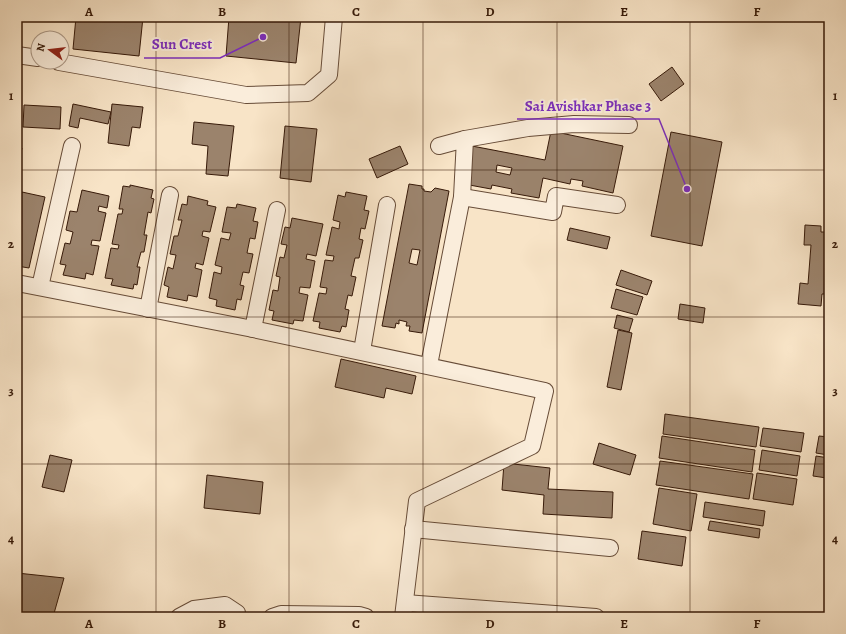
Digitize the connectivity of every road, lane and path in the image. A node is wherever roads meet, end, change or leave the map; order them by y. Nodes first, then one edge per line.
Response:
1 (334, 17) edge
2 (17, 55) edge
3 (30, 57) edge
4 (70, 64) edge
5 (629, 125) dead end
6 (465, 139) junction
7 (72, 146) dead end
8 (439, 146) dead end
9 (170, 195) dead end
10 (462, 197) junction
11 (387, 205) dead end
12 (617, 205) dead end
13 (277, 210) dead end
14 (17, 282) edge
15 (40, 287) junction
16 (148, 309) junction
17 (253, 329) junction
18 (362, 351) junction
19 (430, 365) junction
20 (413, 529) junction
21 (610, 548) dead end
22 (404, 610) edge
23 (179, 617) edge
24 (237, 617) edge
25 (272, 617) edge
26 (366, 617) edge
27 (596, 617) edge

1 - 4 street
2 - 3 street
5 - 6 street
6 - 8 street
6 - 10 street
7 - 15 street
9 - 16 street
10 - 12 street
10 - 19 street
11 - 18 street
13 - 17 street
14 - 15 street
15 - 16 street
16 - 17 street
17 - 18 street
18 - 19 street
19 - 20 street
20 - 21 street
20 - 22 street
22 - 27 street
23 - 24 street
25 - 26 street

